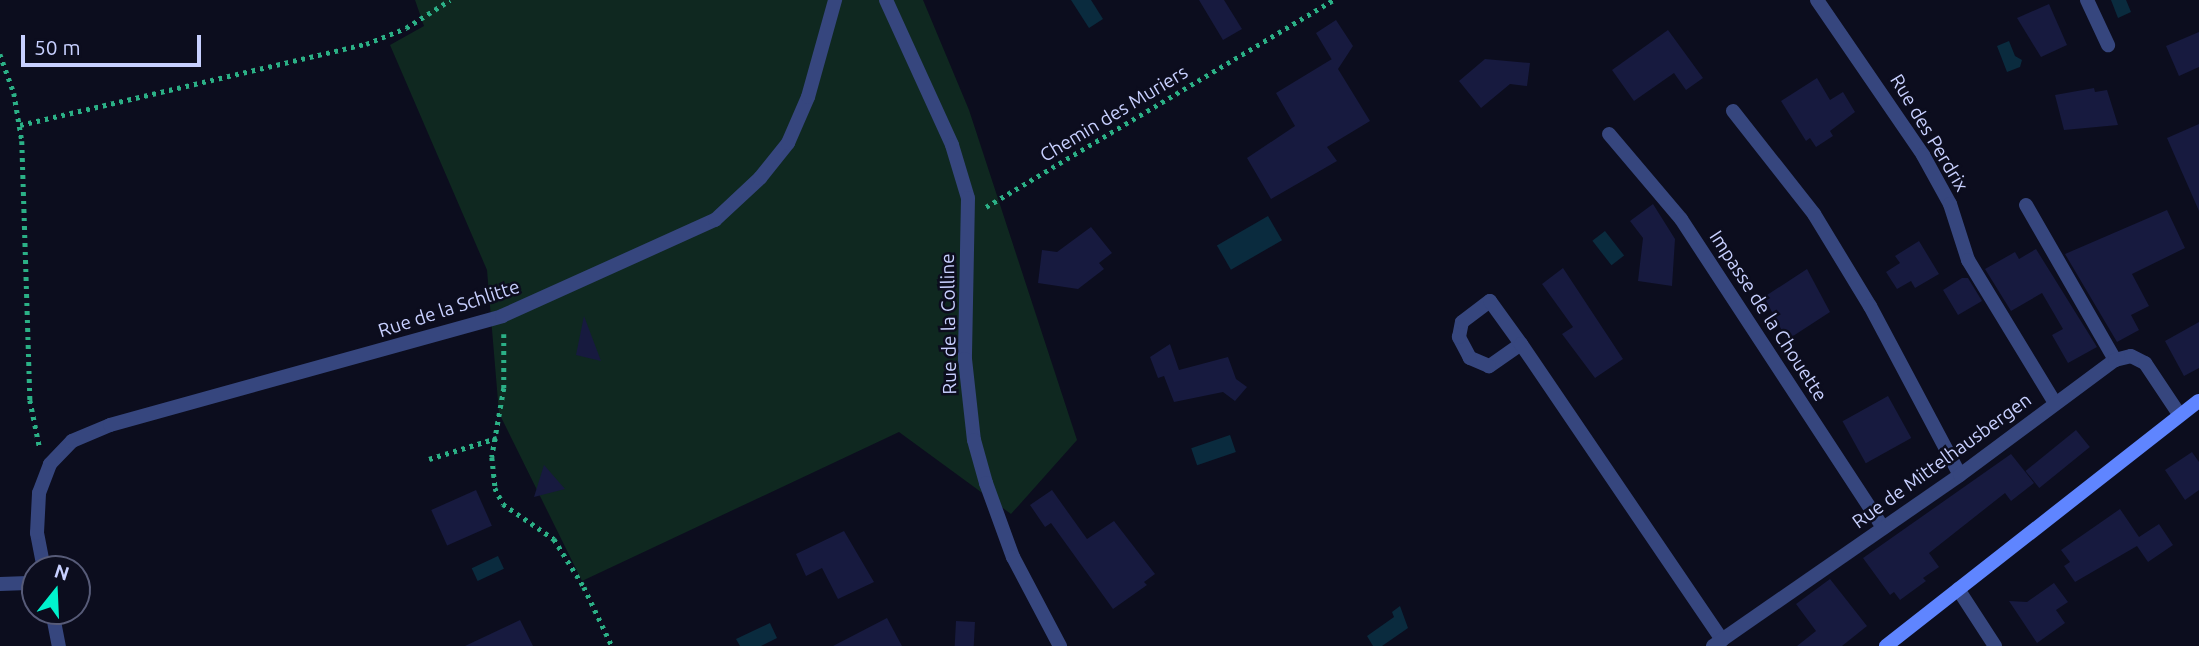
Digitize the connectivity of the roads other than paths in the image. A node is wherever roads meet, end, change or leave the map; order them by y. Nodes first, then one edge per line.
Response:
1 (835, 0) edge
2 (886, 0) edge
3 (1817, 0) edge
4 (2087, 0) edge
5 (2108, 45) dead end
6 (1733, 111) dead end
7 (1609, 134) dead end
8 (2026, 205) dead end
9 (1521, 344) junction
10 (2115, 360) junction
11 (2055, 403) junction
12 (2189, 407) edge
13 (1960, 475) junction
14 (1883, 528) junction
15 (42, 555) edge
16 (21, 583) edge
17 (0, 584) edge
18 (1958, 589) junction
19 (55, 625) edge
20 (1717, 643) edge
21 (59, 646) edge
22 (1060, 646) edge
23 (1886, 646) edge
24 (1995, 646) edge

1 - 15 street, Rue de la Schlitte
2 - 22 street, Rue de la Colline
3 - 11 street, Rue des Perdrix
4 - 5 street
6 - 13 street
7 - 14 street, Impasse de la Chouette
8 - 10 street
9 - 9 street
9 - 20 street
10 - 11 street, Rue de Mittelhausbergen
10 - 12 street
11 - 13 street, Rue de Mittelhausbergen
12 - 18 street
13 - 14 street, Rue de Mittelhausbergen
14 - 20 street, Rue de Mittelhausbergen
16 - 17 street
18 - 23 street
18 - 24 street
19 - 21 street

